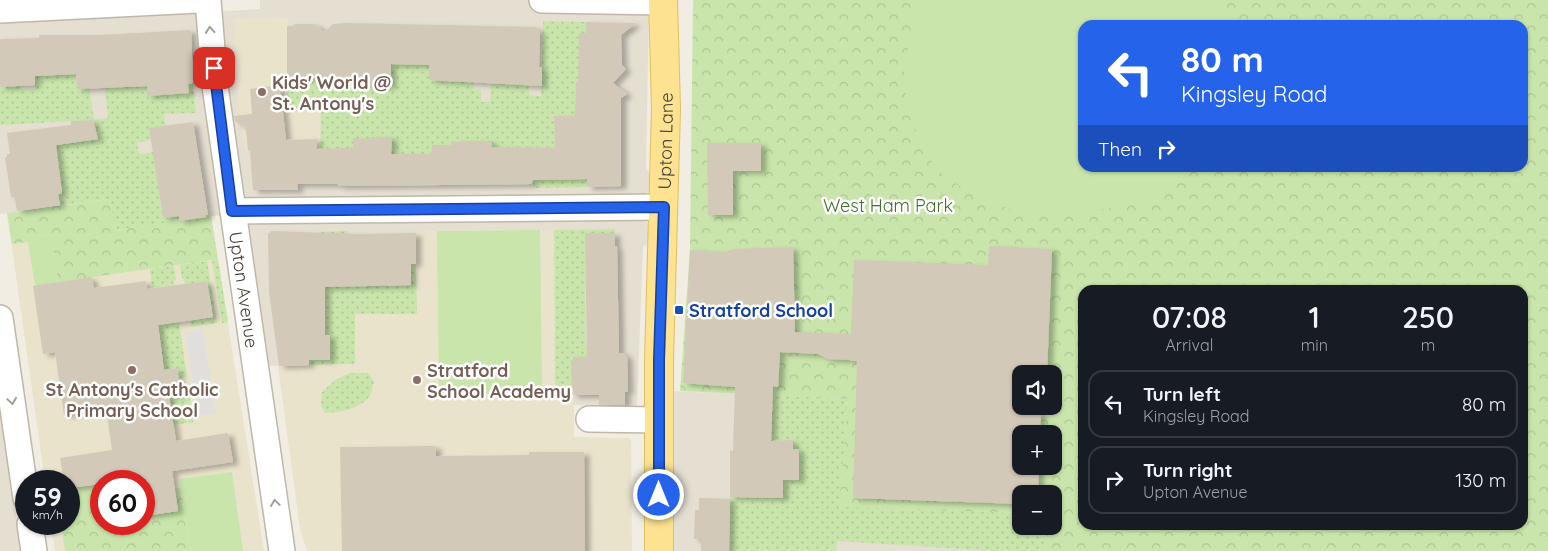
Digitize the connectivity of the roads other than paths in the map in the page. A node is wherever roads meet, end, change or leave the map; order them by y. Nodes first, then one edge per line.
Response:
1 (198, 0) edge
2 (208, 0) edge
3 (542, 0) edge
4 (663, 1) edge
5 (0, 10) edge
6 (664, 207) junction
7 (232, 211) junction
8 (0, 318) edge
9 (590, 419) dead end
10 (659, 420) junction
11 (22, 470) edge
12 (32, 535) edge
13 (34, 551) edge
14 (282, 551) edge
15 (659, 551) edge

1 - 5 street
7 -> 2 street, Upton Avenue
3 - 4 street
4 - 6 main road, Upton Lane
6 - 7 street
6 - 10 main road, Upton Lane
14 -> 7 street, Upton Avenue
8 -> 11 street
9 - 10 street
10 - 15 main road, Upton Lane
12 - 13 street

